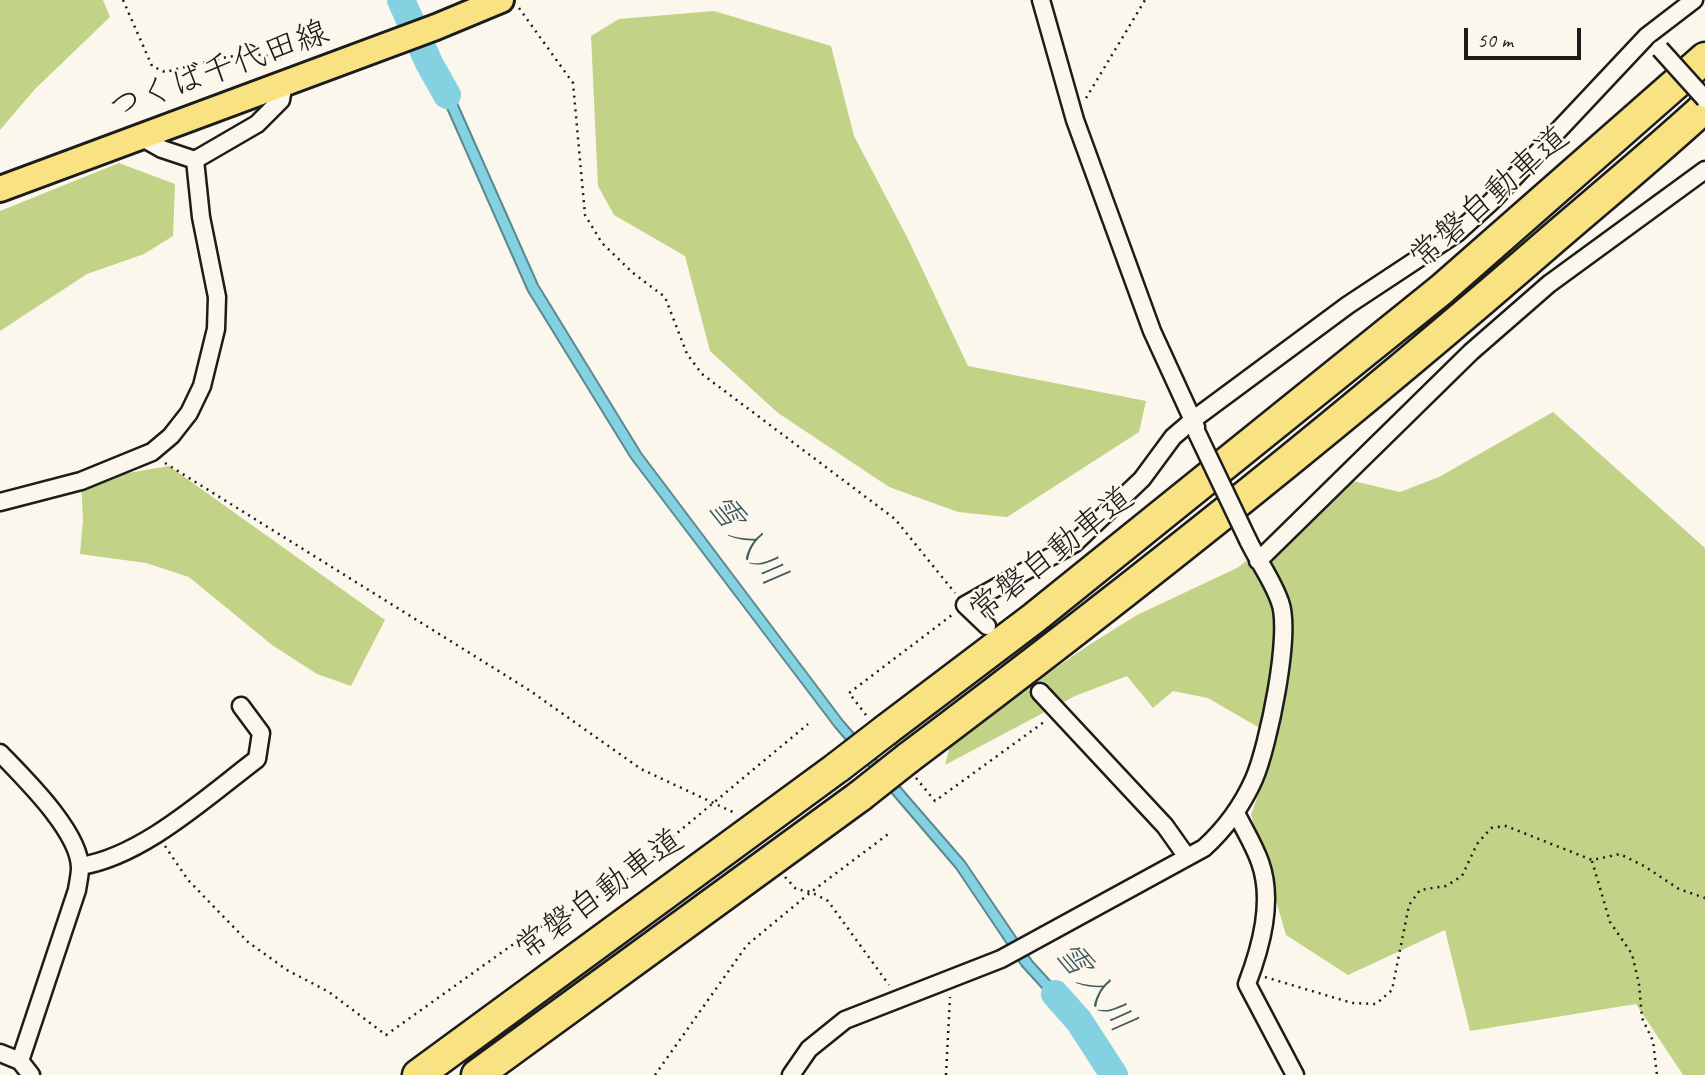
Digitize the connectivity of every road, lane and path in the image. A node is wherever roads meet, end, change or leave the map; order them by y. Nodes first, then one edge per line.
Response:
1 (123, 0) edge
2 (501, 0) edge
3 (513, 0) edge
4 (1041, 0) edge
5 (1145, 0) edge
6 (1694, 0) edge
7 (1647, 36) junction
8 (1705, 58) edge
9 (284, 82) junction
10 (1705, 99) edge
11 (1705, 107) edge
12 (1075, 120) junction
13 (139, 136) junction
14 (195, 160) junction
15 (1705, 170) edge
16 (0, 189) edge
17 (1196, 426) junction
18 (152, 453) junction
19 (0, 502) edge
20 (1258, 561) junction
21 (965, 606) junction
22 (987, 626) tunnel mouth
23 (1040, 692) tunnel mouth
24 (241, 706) dead end
25 (808, 724) dead end
26 (0, 753) edge
27 (714, 802) junction
28 (1236, 813) junction
29 (737, 814) dead end
30 (891, 832) dead end
31 (157, 834) junction
32 (1187, 857) junction
33 (1592, 860) junction
34 (80, 866) junction
35 (785, 877) dead end
36 (811, 892) junction
37 (1705, 898) edge
38 (1252, 972) junction
39 (953, 980) junction
40 (900, 1000) junction
41 (0, 1053) edge
42 (20, 1061) junction
43 (31, 1075) edge
44 (418, 1075) edge
45 (477, 1075) edge
46 (656, 1075) edge
47 (791, 1075) edge
48 (946, 1075) edge
49 (1295, 1075) edge
50 (1657, 1075) edge

1 - 9 path
2 - 9 main road, つくば千代田線
3 - 21 path
4 - 12 street
5 - 12 path
6 - 7 street
7 - 10 street, bridge
7 - 17 street
8 - 44 highway, 常磐自動車道, bridge
9 - 13 main road, つくば千代田線
9 - 14 street
11 - 45 highway, bridge
12 - 17 street
13 - 14 street
13 - 16 main road, つくば千代田線
14 - 18 street
15 - 20 street
17 - 20 street, bridge
17 - 21 street
18 - 19 street
18 - 27 path
20 - 28 street
21 - 22 street
23 - 32 street
24 - 31 street
25 - 27 path
26 - 34 street
27 - 29 path
27 - 31 path
28 - 32 street
28 - 38 street
30 - 36 path
31 - 34 street
32 - 39 street
33 - 37 path
33 - 38 path
33 - 50 path
34 - 42 street
35 - 36 path
36 - 40 path
36 - 46 path
38 - 49 street
39 - 40 street
39 - 48 path
40 - 47 street
41 - 42 street
42 - 43 street

